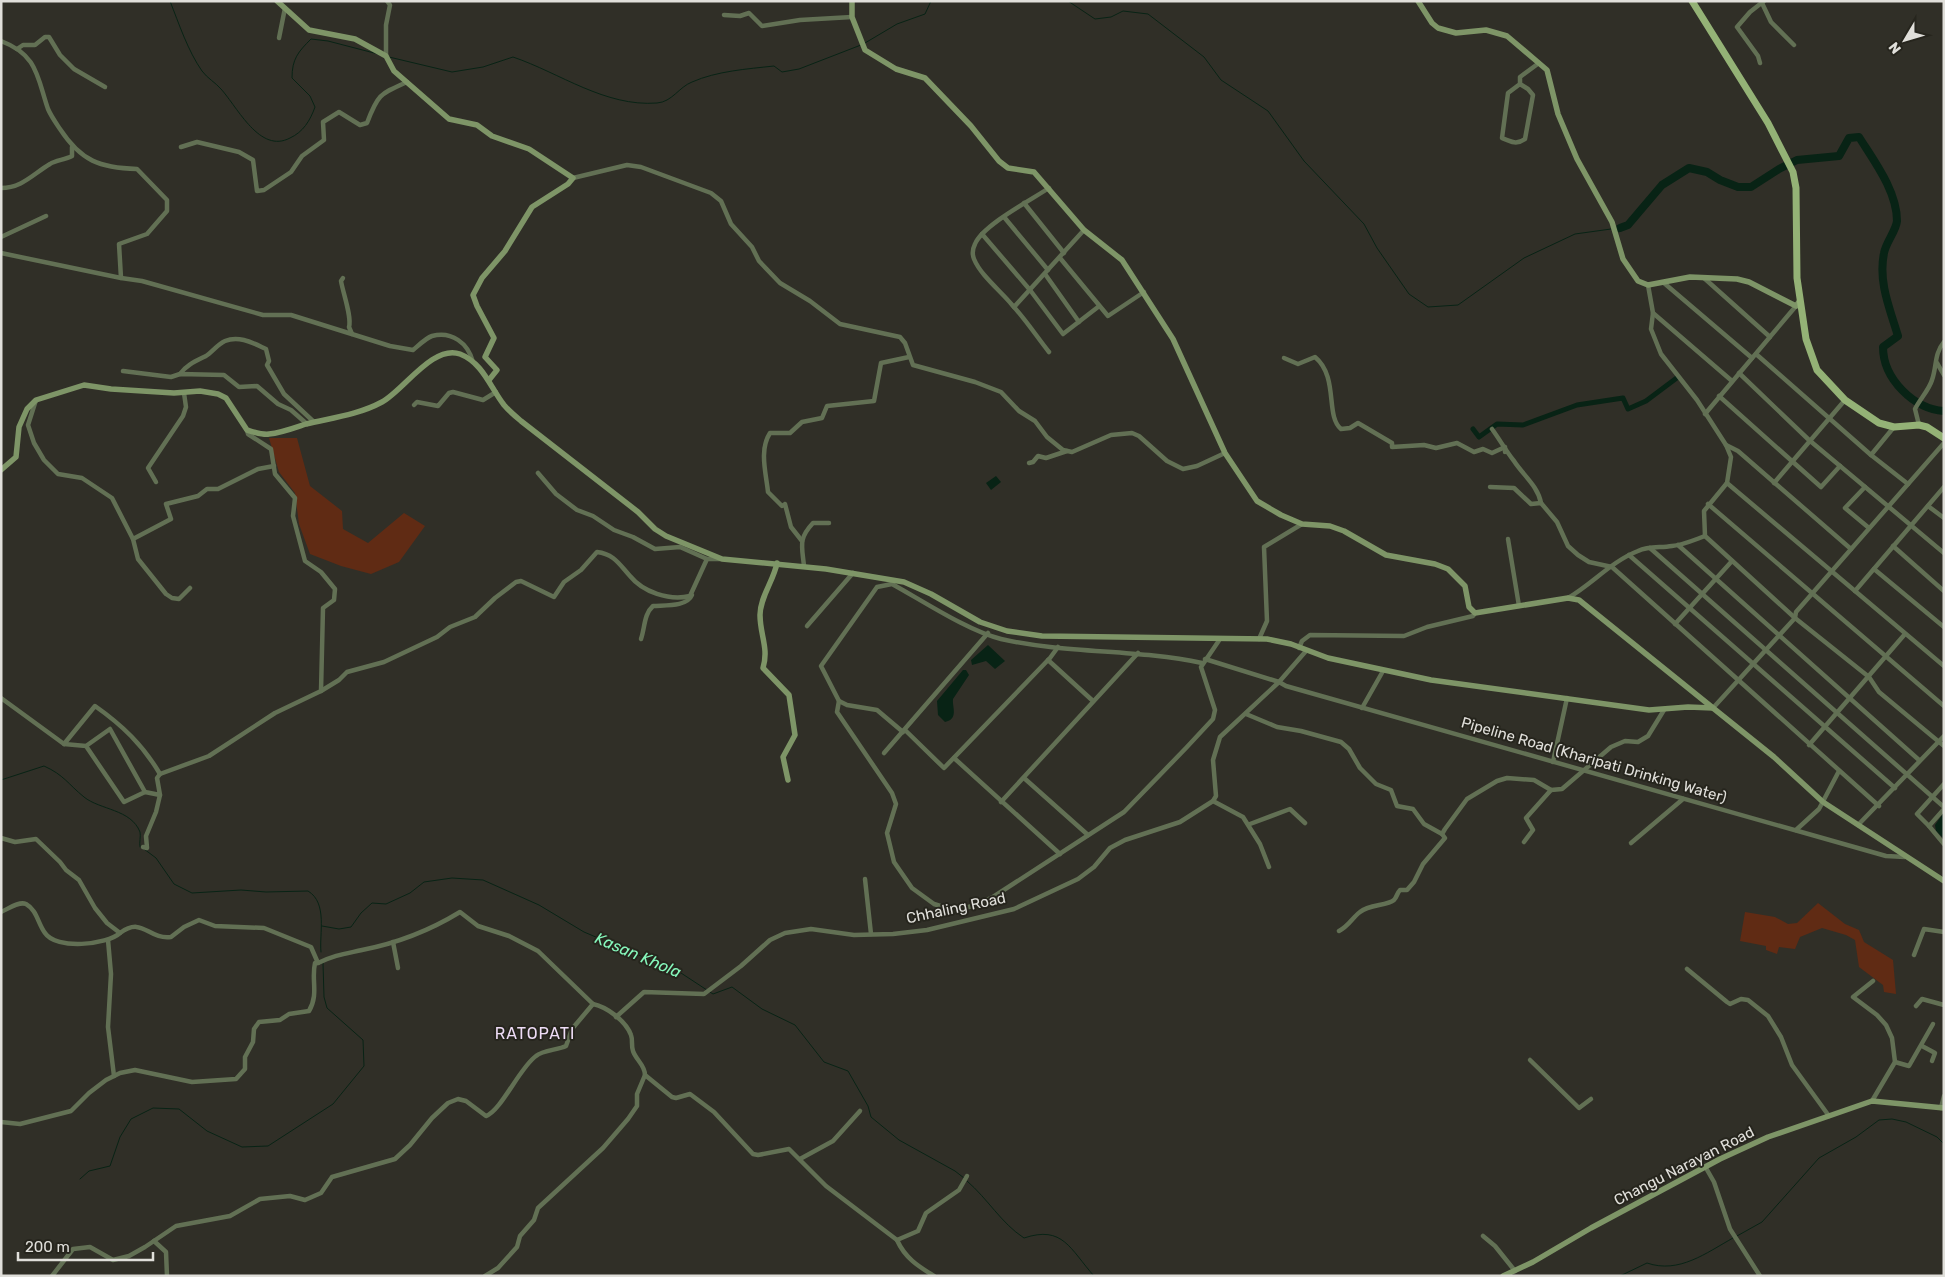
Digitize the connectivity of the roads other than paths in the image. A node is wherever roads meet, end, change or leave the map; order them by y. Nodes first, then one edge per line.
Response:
1 (273, 1) edge
2 (277, 1) edge
3 (388, 1) edge
4 (852, 1) edge
5 (1418, 1) edge
6 (1692, 1) edge
7 (1763, 2) edge
8 (286, 9) junction
9 (724, 15) dead end
10 (852, 17) junction
11 (279, 38) dead end
12 (1, 40) edge
13 (1794, 46) dead end
14 (17, 49) junction
15 (386, 56) junction
16 (1539, 63) junction
17 (1760, 63) dead end
18 (407, 82) junction
19 (1520, 84) junction
20 (105, 87) dead end
21 (71, 145) junction
22 (181, 147) dead end
23 (573, 178) junction
24 (1, 188) edge
25 (1048, 188) junction
26 (1024, 204) junction
27 (46, 216) dead end
28 (1004, 217) junction
29 (1084, 230) junction
30 (982, 234) junction
31 (1, 237) edge
32 (1, 253) edge
33 (1064, 253) junction
34 (1060, 258) junction
35 (1046, 272) junction
36 (1703, 277) junction
37 (121, 278) junction
38 (343, 278) dead end
39 (1664, 282) junction
40 (1648, 285) junction
41 (1030, 290) junction
42 (1144, 292) junction
43 (1798, 304) junction
44 (1014, 307) junction
45 (1098, 307) junction
46 (1653, 313) junction
47 (1079, 322) junction
48 (352, 334) junction
49 (1770, 337) junction
50 (1944, 342) edge
51 (1048, 352) dead end
52 (1754, 356) junction
53 (909, 357) junction
54 (1284, 358) dead end
55 (473, 362) junction
56 (1937, 363) junction
57 (123, 371) dead end
58 (180, 374) junction
59 (1739, 374) junction
60 (1944, 375) edge
61 (489, 380) junction
62 (1732, 381) junction
63 (496, 392) junction
64 (184, 393) junction
65 (1719, 396) junction
66 (36, 400) junction
67 (1845, 400) junction
68 (414, 404) dead end
69 (1705, 414) junction
70 (1829, 417) junction
71 (311, 423) junction
72 (1919, 424) junction
73 (1894, 427) junction
74 (1492, 429) dead end
75 (247, 430) junction
76 (1943, 437) edge
77 (1809, 440) junction
78 (1726, 445) junction
79 (1505, 450) junction
80 (1067, 451) junction
81 (1226, 453) junction
82 (1871, 455) junction
83 (1792, 460) junction
84 (1029, 463) dead end
85 (274, 466) junction
86 (1840, 466) junction
87 (1, 470) edge
88 (538, 473) dead end
89 (156, 482) dead end
90 (1727, 483) junction
91 (1774, 483) junction
92 (1908, 484) junction
93 (1490, 487) dead end
94 (1865, 487) junction
95 (1944, 487) edge
96 (1541, 503) junction
97 (1708, 504) junction
98 (1888, 506) junction
99 (1928, 506) junction
100 (1944, 518) edge
101 (829, 523) dead end
102 (1302, 524) junction
103 (1911, 526) junction
104 (1869, 528) junction
105 (1705, 536) junction
106 (133, 539) junction
107 (1508, 539) dead end
108 (802, 541) junction
109 (1678, 545) junction
110 (1893, 546) junction
111 (1650, 548) junction
112 (1850, 549) junction
113 (1944, 553) edge
114 (1629, 555) junction
115 (707, 559) junction
116 (722, 559) junction
117 (1732, 561) junction
118 (777, 563) junction
119 (804, 566) junction
120 (1612, 567) junction
121 (1874, 569) junction
122 (1832, 570) junction
123 (853, 573) junction
124 (1716, 579) junction
125 (190, 588) dead end
126 (1855, 591) junction
127 (1944, 591) edge
128 (1812, 593) junction
129 (692, 594) junction
130 (1702, 594) junction
131 (1568, 598) junction
132 (1520, 606) junction
133 (1689, 608) junction
134 (1476, 612) junction
135 (1795, 618) junction
136 (1676, 624) junction
137 (807, 626) dead end
138 (1944, 627) edge
139 (988, 634) junction
140 (1905, 634) junction
141 (1779, 636) junction
142 (641, 639) dead end
143 (1220, 639) junction
144 (1259, 639) junction
145 (1058, 647) junction
146 (1299, 648) junction
147 (1767, 650) junction
148 (1306, 651) junction
149 (1138, 653) junction
150 (1887, 657) junction
151 (1048, 660) junction
152 (1204, 661) junction
153 (1754, 664) junction
154 (1944, 666) edge
155 (1383, 671) junction
156 (1869, 677) junction
157 (1740, 681) junction
158 (1279, 682) junction
159 (321, 691) junction
160 (1, 698) edge
161 (1567, 698) junction
162 (1850, 698) junction
163 (839, 701) junction
164 (1093, 701) junction
165 (8, 704) junction
166 (1944, 706) edge
167 (1, 708) edge
168 (1362, 708) junction
169 (1713, 708) junction
170 (1664, 710) junction
171 (1246, 714) junction
172 (1836, 714) junction
173 (1825, 727) junction
174 (904, 731) junction
175 (1944, 736) edge
176 (1938, 740) junction
177 (64, 744) junction
178 (1809, 745) junction
179 (86, 746) junction
180 (1944, 746) edge
181 (884, 753) dead end
182 (954, 758) junction
183 (1920, 760) junction
184 (1552, 762) junction
185 (1582, 771) junction
186 (1839, 771) junction
187 (1908, 773) junction
188 (160, 774) junction
189 (1024, 778) junction
190 (788, 780) dead end
191 (1944, 784) edge
192 (1895, 788) junction
193 (1551, 790) junction
194 (145, 792) junction
195 (160, 795) junction
196 (1932, 797) junction
197 (1683, 799) junction
198 (1213, 801) junction
199 (1001, 802) junction
200 (1823, 802) junction
201 (1878, 806) junction
202 (1944, 808) edge
203 (1305, 823) dead end
204 (1250, 824) junction
205 (1858, 825) junction
206 (1929, 826) junction
207 (1796, 830) junction
208 (1442, 834) junction
209 (1088, 835) junction
210 (1, 838) edge
211 (1524, 842) dead end
212 (1631, 842) dead end
213 (1944, 844) edge
214 (143, 847) dead end
215 (1060, 854) junction
216 (1905, 857) junction
217 (1269, 867) dead end
218 (865, 879) dead end
219 (1944, 881) edge
220 (1, 912) edge
221 (1339, 932) dead end
222 (1944, 932) edge
223 (120, 933) junction
224 (871, 934) junction
225 (108, 940) junction
226 (393, 942) junction
227 (1914, 955) dead end
228 (318, 963) junction
229 (398, 968) dead end
230 (1687, 969) dead end
231 (1873, 981) dead end
232 (592, 1004) junction
233 (1944, 1005) edge
234 (1916, 1006) dead end
235 (616, 1017) junction
236 (1933, 1024) dead end
237 (1922, 1046) junction
238 (1530, 1060) dead end
239 (1895, 1062) junction
240 (1932, 1062) dead end
241 (645, 1075) junction
242 (114, 1076) junction
243 (1944, 1096) edge
244 (1591, 1099) dead end
245 (1872, 1100) junction
246 (1942, 1108) edge
247 (860, 1111) dead end
248 (1829, 1116) junction
249 (1, 1122) edge
250 (800, 1159) junction
251 (1706, 1168) junction
252 (967, 1176) dead end
253 (1483, 1236) dead end
254 (897, 1240) junction
255 (154, 1241) junction
256 (1515, 1271) junction
257 (52, 1276) edge
258 (167, 1276) edge
259 (485, 1276) edge
260 (934, 1276) edge
261 (1503, 1276) edge
262 (1760, 1276) edge

1 - 8 street
2 - 8 main road
3 - 15 street
4 - 10 main road
5 - 16 main road
6 - 43 main road
7 - 13 street
7 - 17 street
8 - 11 street
8 - 15 main road
9 - 10 street
10 - 25 main road
12 - 14 street
14 - 20 street
14 - 21 street
15 - 18 main road
16 - 19 street
16 - 40 main road
18 - 22 street
18 - 23 main road
19 - 19 street
21 - 24 street
21 - 37 street
23 - 53 street
23 - 61 main road
25 - 26 street
25 - 29 main road
26 - 28 street
26 - 33 street
27 - 31 street
28 - 30 street
28 - 35 street
29 - 33 street
29 - 42 main road
30 - 41 street
30 - 44 street
32 - 37 street
33 - 34 street
34 - 35 street
34 - 45 street
35 - 41 street
35 - 47 street
36 - 39 main road
36 - 43 main road
36 - 49 street
37 - 48 street
38 - 48 street
39 - 40 main road
39 - 52 street
40 - 46 street
41 - 44 street
41 - 47 street
42 - 45 street
42 - 81 main road
43 - 49 street
43 - 67 main road
44 - 51 street
45 - 47 street
46 - 62 street
46 - 69 street
48 - 55 street
49 - 52 street
50 - 56 street
52 - 59 street
52 - 70 street
53 - 80 street
53 - 108 street
54 - 79 street
55 - 61 main road
55 - 71 main road
56 - 60 street
56 - 72 street
57 - 58 street
58 - 71 street
58 - 71 street
59 - 62 street
59 - 77 street
61 - 63 main road
62 - 65 street
63 - 68 street
63 - 116 main road
64 - 66 main road
64 - 75 main road
64 - 89 street
65 - 69 street
65 - 83 street
66 - 87 main road
66 - 106 street
67 - 70 street
67 - 73 main road
69 - 78 street
70 - 77 street
70 - 82 street
71 - 75 main road
72 - 73 main road
72 - 76 main road
73 - 82 street
74 - 79 street
75 - 85 street
76 - 92 street
77 - 83 street
77 - 86 street
78 - 90 street
78 - 91 street
79 - 96 street
80 - 81 street
80 - 84 street
81 - 102 main road
82 - 92 street
83 - 86 street
83 - 91 street
85 - 106 street
85 - 159 street
86 - 94 street
88 - 115 street
90 - 97 street
90 - 122 street
91 - 112 street
92 - 98 street
93 - 96 street
94 - 98 street
94 - 104 street
95 - 99 street
96 - 120 street
97 - 105 street
97 - 128 street
98 - 103 street
98 - 104 street
99 - 100 street
99 - 103 street
101 - 108 street
102 - 134 main road
102 - 144 street
103 - 110 street
103 - 113 street
104 - 112 street
105 - 109 street
105 - 117 street
106 - 125 street
107 - 132 street
108 - 119 street
109 - 111 street
109 - 124 street
110 - 121 street
110 - 127 street
111 - 114 street
111 - 130 street
112 - 122 street
114 - 120 street
114 - 133 street
115 - 116 street
115 - 129 street
116 - 118 main road
117 - 124 street
117 - 135 street
118 - 119 main road
118 - 190 main road
119 - 123 main road
120 - 131 street
120 - 136 street
121 - 126 street
121 - 138 street
122 - 126 street
122 - 128 street
123 - 137 street
123 - 143 main road
124 - 130 street
124 - 141 street
126 - 140 street
128 - 135 street
128 - 150 street
129 - 142 street
129 - 159 street
130 - 133 street
130 - 147 street
131 - 132 main road
131 - 169 main road
132 - 134 main road
133 - 136 street
133 - 153 street
134 - 146 street
135 - 141 street
135 - 156 street
136 - 157 street
139 - 145 street, Pipeline Road (Kharipati Drinking Water)
139 - 163 street, Pipeline Road (Kharipati Drinking Water)
139 - 174 street
140 - 150 street
140 - 154 street
141 - 147 street
141 - 162 street
143 - 144 main road
143 - 152 street
144 - 146 main road
145 - 149 street, Pipeline Road (Kharipati Drinking Water)
145 - 151 street
146 - 148 main road
147 - 153 street
147 - 172 street
148 - 155 main road
148 - 158 street
149 - 152 street, Pipeline Road (Kharipati Drinking Water)
149 - 164 street
150 - 156 street
150 - 166 street
151 - 164 street
151 - 182 street
152 - 158 street, Pipeline Road (Kharipati Drinking Water)
152 - 209 street
153 - 157 street
153 - 173 street
155 - 161 main road
155 - 168 street
156 - 162 street
156 - 176 street
157 - 169 street
157 - 178 street
158 - 168 street, Pipeline Road (Kharipati Drinking Water)
158 - 171 street
159 - 188 street
160 - 165 street
161 - 170 main road
161 - 184 street
162 - 172 street
162 - 183 street
163 - 174 street
163 - 215 street
164 - 189 street
165 - 167 street
165 - 177 street
168 - 184 street, Pipeline Road (Kharipati Drinking Water)
169 - 170 main road
169 - 200 main road
170 - 185 street
171 - 198 street
171 - 208 street
172 - 173 street
172 - 187 street
173 - 178 street
173 - 192 street
174 - 181 street
174 - 182 street
175 - 176 street
176 - 180 street
176 - 183 street
177 - 179 street
177 - 188 street
178 - 186 street
179 - 194 street
179 - 194 street
182 - 199 street
183 - 187 street
184 - 185 street, Pipeline Road (Kharipati Drinking Water)
185 - 193 street
185 - 197 street, Pipeline Road (Kharipati Drinking Water)
186 - 200 street
186 - 201 street
187 - 192 street
187 - 196 street
188 - 195 street
189 - 199 street
189 - 209 street
191 - 196 street
192 - 201 street
193 - 208 street
193 - 211 street
194 - 195 street
195 - 214 street
196 - 202 street
196 - 206 street
197 - 207 street, Pipeline Road (Kharipati Drinking Water)
197 - 212 street
198 - 204 street
198 - 224 street, Chhaling Road
199 - 215 street
200 - 205 main road
200 - 207 street
201 - 205 street
202 - 206 street
203 - 204 street
204 - 217 street
205 - 216 main road
206 - 213 street
207 - 216 street, Pipeline Road (Kharipati Drinking Water)
208 - 221 street
209 - 215 street
210 - 223 street
216 - 219 main road
218 - 224 street
220 - 225 street
222 - 227 street
223 - 225 street
223 - 228 street
224 - 235 street, Chhaling Road
225 - 242 street
226 - 228 street
226 - 229 street
226 - 232 street
228 - 242 street
230 - 248 street
231 - 239 street
232 - 235 street
232 - 255 street
233 - 234 street
235 - 241 street
236 - 237 street
237 - 239 street
237 - 240 street
238 - 244 street
239 - 245 street
241 - 250 street
241 - 259 street
242 - 249 street
243 - 246 street
245 - 246 main road, Changu Narayan Road
245 - 248 main road, Changu Narayan Road
247 - 250 street
248 - 251 main road, Changu Narayan Road
250 - 254 street
251 - 256 main road, Changu Narayan Road
251 - 262 street
252 - 254 street
253 - 256 street
254 - 260 street
255 - 257 street
255 - 258 street
256 - 261 main road, Changu Narayan Road

